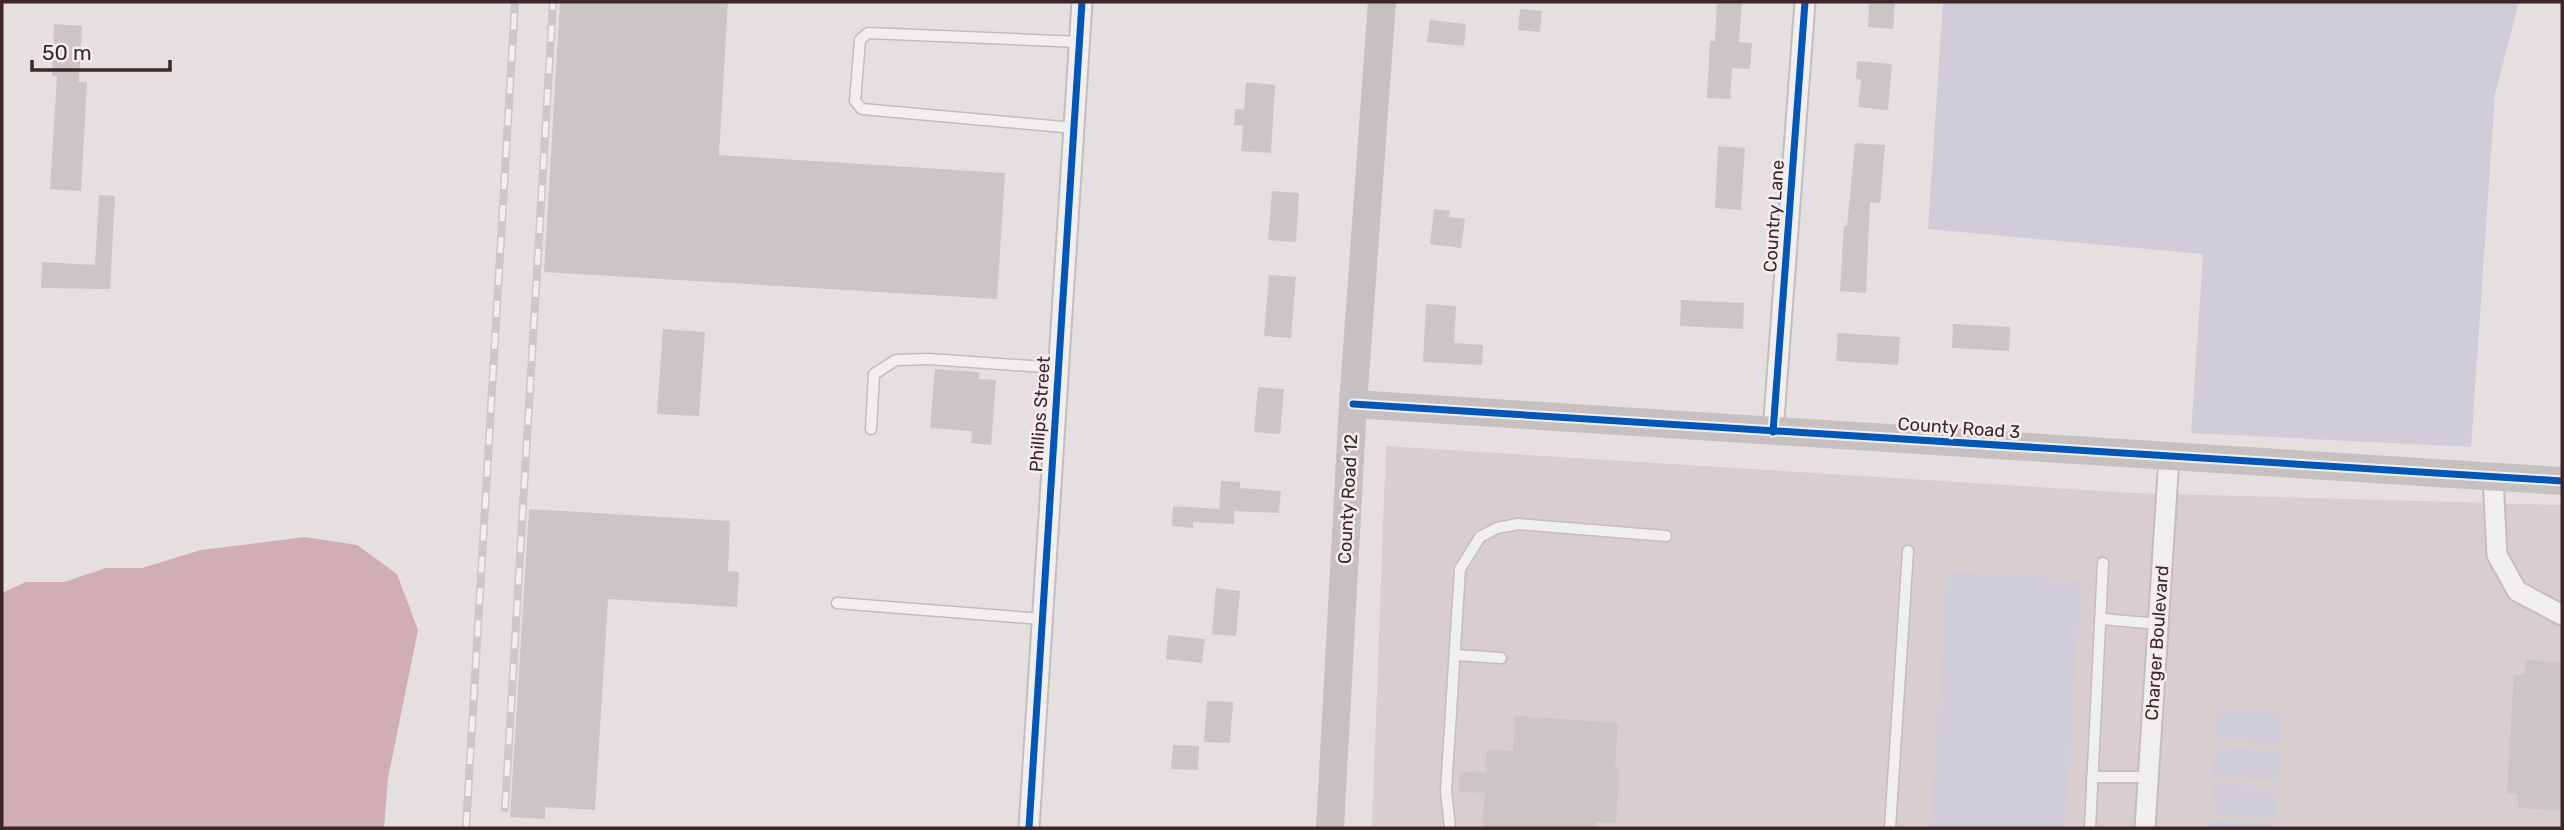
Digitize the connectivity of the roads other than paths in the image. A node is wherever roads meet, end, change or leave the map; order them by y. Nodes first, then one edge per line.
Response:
1 (1082, 2) edge
2 (1382, 2) edge
3 (1805, 2) edge
4 (1080, 42) junction
5 (1074, 128) junction
6 (1058, 368) junction
7 (1353, 404) junction
8 (871, 429) dead end
9 (1773, 432) junction
10 (2169, 458) junction
11 (2493, 477) junction
12 (2562, 481) edge
13 (1666, 536) dead end
14 (1908, 551) dead end
15 (2104, 563) dead end
16 (837, 603) dead end
17 (2562, 615) edge
18 (2102, 619) junction
19 (1042, 620) junction
20 (2160, 624) junction
21 (1455, 655) junction
22 (1501, 658) dead end
23 (2092, 777) junction
24 (2148, 777) junction
25 (1028, 828) edge
26 (1330, 828) edge
27 (1450, 828) edge
28 (1891, 828) edge
29 (2090, 828) edge
30 (2145, 828) edge

1 - 4 street, Phillips Street
2 - 7 street, County Road 12
3 - 9 street, Country Lane
4 - 5 street, Phillips Street
4 - 5 lane
5 - 6 street, Phillips Street
6 - 8 lane
6 - 19 street, Phillips Street
7 - 9 street, County Road 3
7 - 26 street, County Road 12
9 - 10 street, County Road 3
10 - 11 street, County Road 3
10 - 20 street, Charger Boulevard
11 - 12 street, County Road 3
11 - 17 street
13 - 21 lane
14 - 28 lane
15 - 18 lane
16 - 19 lane
18 - 20 lane
18 - 23 lane
19 - 25 street, Phillips Street
20 - 24 street, Charger Boulevard
21 - 22 lane
21 - 27 lane
23 - 24 lane
23 - 29 lane
24 - 30 street, Charger Boulevard

